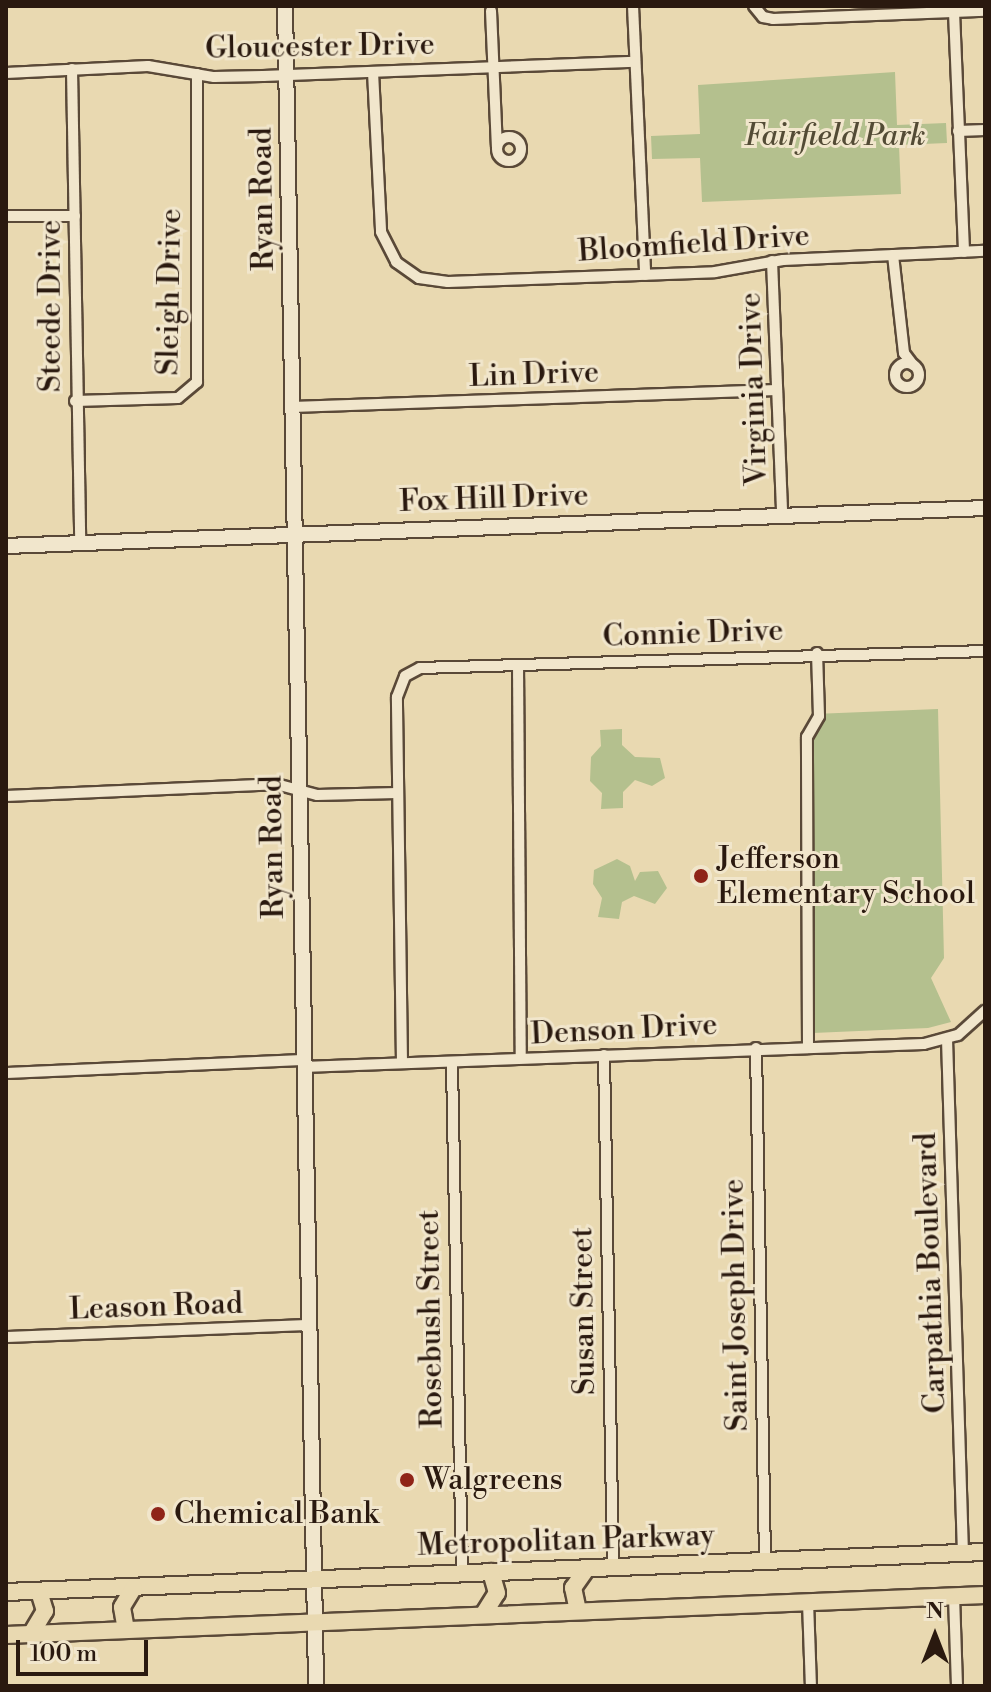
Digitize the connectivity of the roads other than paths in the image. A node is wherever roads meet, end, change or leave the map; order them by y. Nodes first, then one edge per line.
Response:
1 (285, 6) edge
2 (633, 6) edge
3 (754, 6) edge
4 (491, 11) dead end
5 (985, 11) edge
6 (954, 12) junction
7 (635, 62) junction
8 (494, 67) junction
9 (72, 69) junction
10 (373, 72) junction
11 (6, 73) edge
12 (197, 74) junction
13 (286, 75) junction
14 (499, 128) junction
15 (985, 130) edge
16 (958, 131) junction
17 (515, 139) junction
18 (497, 147) junction
19 (6, 216) edge
20 (75, 216) junction
21 (985, 251) edge
22 (964, 252) junction
23 (893, 255) junction
24 (772, 261) junction
25 (645, 275) junction
26 (904, 353) junction
27 (913, 365) junction
28 (899, 367) junction
29 (777, 390) junction
30 (75, 401) junction
31 (292, 407) junction
32 (985, 508) edge
33 (782, 515) junction
34 (294, 533) junction
35 (80, 543) junction
36 (6, 546) edge
37 (985, 651) edge
38 (817, 653) junction
39 (518, 665) junction
40 (298, 790) junction
41 (397, 793) junction
42 (6, 796) edge
43 (985, 1011) edge
44 (947, 1039) junction
45 (808, 1044) junction
46 (756, 1048) junction
47 (604, 1055) junction
48 (521, 1058) junction
49 (303, 1063) junction
50 (402, 1063) junction
51 (452, 1065) junction
52 (6, 1073) edge
53 (308, 1325) junction
54 (6, 1337) edge
55 (985, 1552) edge
56 (963, 1553) junction
57 (765, 1561) junction
58 (613, 1567) junction
59 (587, 1568) junction
60 (491, 1572) junction
61 (462, 1573) junction
62 (313, 1578) junction
63 (134, 1587) junction
64 (39, 1591) junction
65 (6, 1592) edge
66 (985, 1595) edge
67 (954, 1596) junction
68 (808, 1602) junction
69 (578, 1611) junction
70 (483, 1615) junction
71 (314, 1622) junction
72 (126, 1630) junction
73 (31, 1634) junction
74 (6, 1635) edge
75 (316, 1686) edge
76 (811, 1686) edge
77 (957, 1686) edge

1 - 13 main road, Ryan Road
2 - 7 street
3 - 6 street
4 - 8 street
5 - 6 street
6 - 16 street
7 - 8 street, Gloucester Drive
7 - 25 street
8 - 10 street, Gloucester Drive
8 - 14 street
9 - 11 street, Gloucester Drive
9 - 12 street, Gloucester Drive
9 - 20 street, Steede Drive
10 - 13 street, Gloucester Drive
10 - 25 street, Bloomfield Drive
12 - 13 street, Gloucester Drive
12 - 30 street, Sleigh Drive
13 - 31 main road, Ryan Road
14 - 17 street
14 - 18 street
15 - 16 street
16 - 22 street
17 - 18 street
17 - 18 street
19 - 20 street
20 - 30 street, Steede Drive
21 - 22 street, Bloomfield Drive
22 - 23 street, Bloomfield Drive
23 - 24 street, Bloomfield Drive
23 - 26 street
24 - 25 street, Bloomfield Drive
24 - 29 street, Virginia Drive
26 - 27 street
26 - 28 street
27 - 28 street
27 - 28 street
29 - 31 street, Lin Drive
29 - 33 street, Virginia Drive
30 - 35 street, Steede Drive
31 - 34 main road, Ryan Road
32 - 33 main road, Fox Hill Drive
33 - 34 main road, Fox Hill Drive
34 - 35 main road, Fox Hill Drive
34 - 40 main road, Ryan Road
35 - 36 main road, Fox Hill Drive
37 - 38 street, Connie Drive
38 - 39 street, Connie Drive
38 - 45 street
39 - 41 street, Connie Drive
39 - 48 street
40 - 41 street
40 - 42 street
40 - 49 main road, Ryan Road
41 - 50 street
43 - 44 street
44 - 45 street, Denson Drive
44 - 56 street, Carpathia Boulevard
45 - 46 street, Denson Drive
46 - 47 street, Denson Drive
46 - 57 street, Saint Joseph Drive
47 - 48 street, Denson Drive
47 - 58 street, Susan Street
48 - 51 street, Denson Drive
49 - 50 street, Denson Drive
49 - 52 street, Denson Drive
49 - 53 main road, Ryan Road
50 - 51 street, Denson Drive
51 - 61 street, Rosebush Street
53 - 54 street, Leason Road
53 - 62 main road, Ryan Road
55 - 56 main road, Metropolitan Parkway
56 - 57 main road, Metropolitan Parkway
57 - 58 main road, Metropolitan Parkway
58 - 59 main road, Metropolitan Parkway
59 - 60 main road, Metropolitan Parkway
59 - 69 main road
60 - 61 main road, Metropolitan Parkway
60 - 70 main road
61 - 62 main road, Metropolitan Parkway
62 - 63 main road, Metropolitan Parkway
62 - 71 main road, Ryan Road
63 - 64 main road, Metropolitan Parkway
63 - 72 main road
64 - 65 main road, Metropolitan Parkway
64 - 73 main road
66 - 67 main road
67 - 68 main road
67 - 77 street
68 - 69 main road
68 - 76 street
69 - 70 main road
70 - 71 main road
71 - 72 main road
71 - 75 main road, Ryan Road
72 - 73 main road
73 - 74 main road

